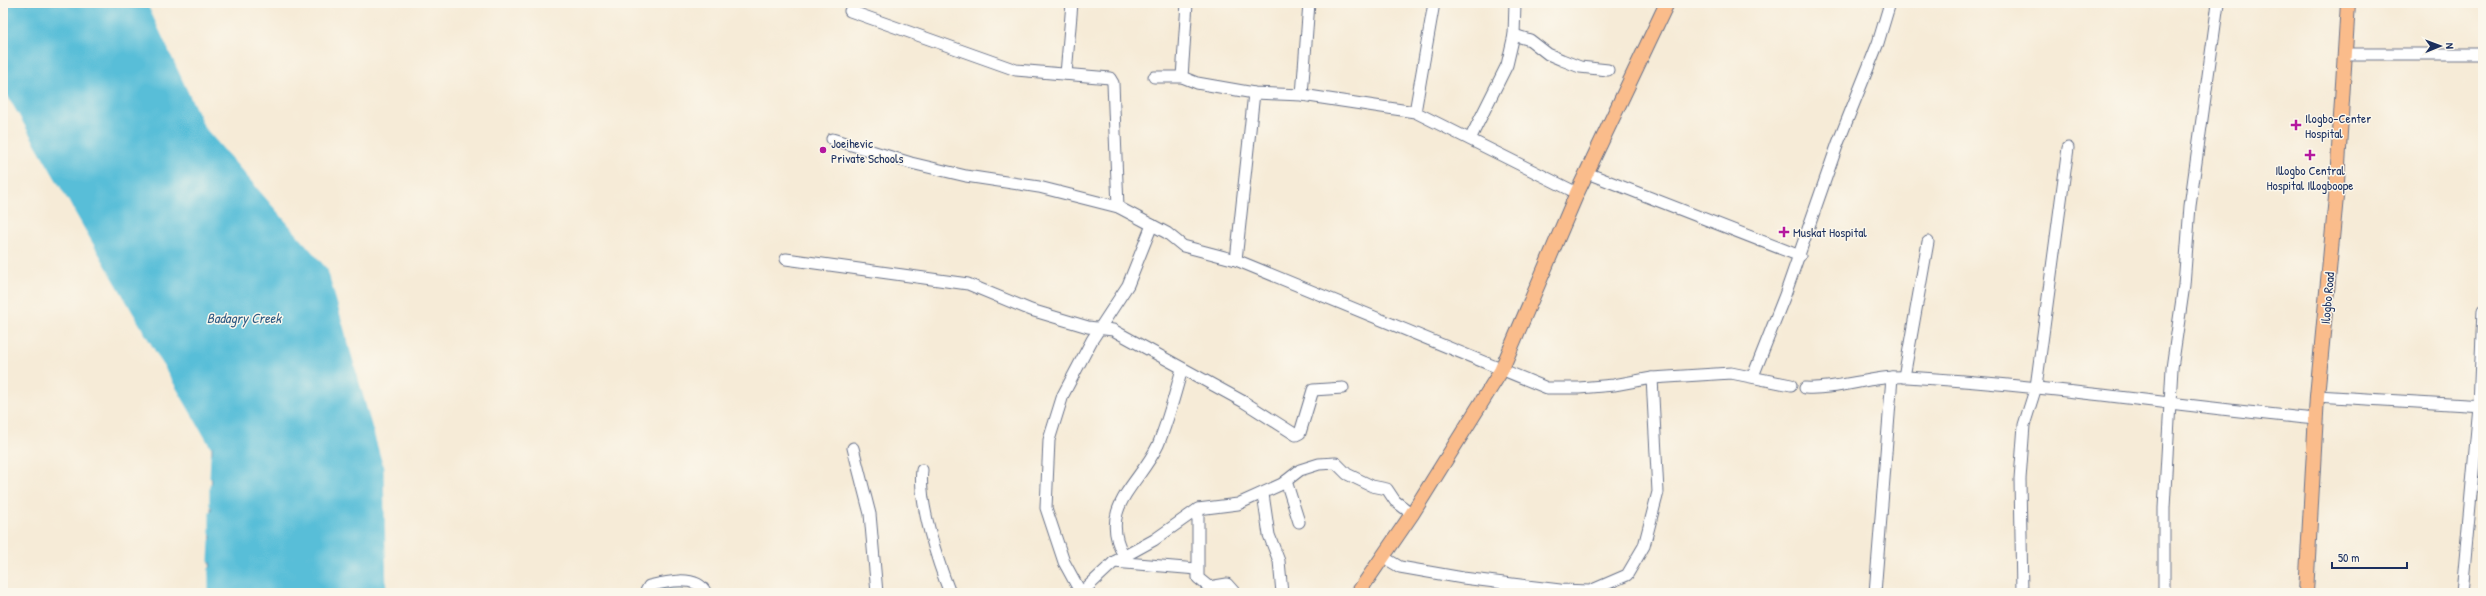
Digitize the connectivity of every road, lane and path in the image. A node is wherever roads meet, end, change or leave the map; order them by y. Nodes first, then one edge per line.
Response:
1 (1072, 3) edge
2 (1187, 3) edge
3 (1309, 3) edge
4 (1434, 3) edge
5 (1515, 3) edge
6 (1667, 3) edge
7 (1890, 3) edge
8 (2218, 3) edge
9 (2348, 3) edge
10 (850, 11) dead end
11 (1514, 35) junction
12 (2346, 54) junction
13 (2483, 54) edge
14 (1608, 70) dead end
15 (1066, 74) junction
16 (1154, 77) dead end
17 (1182, 77) junction
18 (1254, 93) junction
19 (1302, 95) junction
20 (1415, 112) junction
21 (832, 139) dead end
22 (1470, 140) junction
23 (2068, 148) dead end
24 (1587, 173) junction
25 (1577, 193) junction
26 (1118, 207) junction
27 (1152, 225) junction
28 (1928, 242) dead end
29 (1800, 256) junction
30 (786, 258) dead end
31 (1236, 260) junction
32 (2483, 310) edge
33 (1101, 328) junction
34 (1182, 369) junction
35 (1501, 371) junction
36 (1753, 376) junction
37 (1892, 377) junction
38 (1904, 377) junction
39 (1652, 378) junction
40 (1791, 384) dead end
41 (2036, 387) junction
42 (1343, 388) dead end
43 (1805, 388) dead end
44 (2317, 396) junction
45 (2169, 401) junction
46 (2481, 406) edge
47 (2316, 419) junction
48 (853, 448) dead end
49 (922, 470) dead end
50 (1286, 481) junction
51 (1263, 494) junction
52 (1198, 509) junction
53 (1412, 514) junction
54 (1299, 522) dead end
55 (1383, 557) junction
56 (1119, 559) junction
57 (1197, 569) junction
58 (645, 593) edge
59 (706, 593) edge
60 (877, 593) edge
61 (950, 593) edge
62 (1081, 593) edge
63 (1235, 593) edge
64 (1282, 593) edge
65 (1358, 593) edge
66 (1875, 593) edge
67 (2022, 593) edge
68 (2164, 593) edge
69 (2306, 593) edge
70 (2462, 593) edge

1 - 15 street
2 - 17 street
3 - 19 street
4 - 20 street
5 - 11 street
6 - 24 main road
7 - 29 street
8 - 45 street
9 - 12 main road, Ilogbo Road
10 - 15 street
11 - 14 street
11 - 22 street
12 - 13 street
12 - 44 main road, Ilogbo Road
15 - 26 street
16 - 17 street
17 - 18 street
18 - 19 street
18 - 31 street
19 - 20 street
20 - 22 street
21 - 26 street
22 - 25 street
23 - 41 street
24 - 25 main road
24 - 29 street
25 - 35 main road
26 - 27 street
27 - 31 street
27 - 33 street
28 - 38 street
29 - 36 street
30 - 33 street
31 - 35 street
32 - 46 street
33 - 34 street
33 - 62 street
34 - 42 street
34 - 56 street
35 - 39 street
35 - 53 main road
36 - 39 street
36 - 40 street
37 - 38 street
37 - 43 street
37 - 66 street
38 - 41 street
39 - 55 street
41 - 45 street
41 - 67 street
44 - 46 street
44 - 47 main road, Ilogbo Road
45 - 47 street
45 - 68 street
46 - 70 street
47 - 69 main road, Ilogbo Road
48 - 60 street
49 - 61 street
50 - 51 street
50 - 53 street
50 - 54 street
51 - 52 street
51 - 64 street
52 - 56 street
52 - 57 street
53 - 55 main road
55 - 65 main road
56 - 57 street
56 - 62 street
57 - 63 street
58 - 59 street

